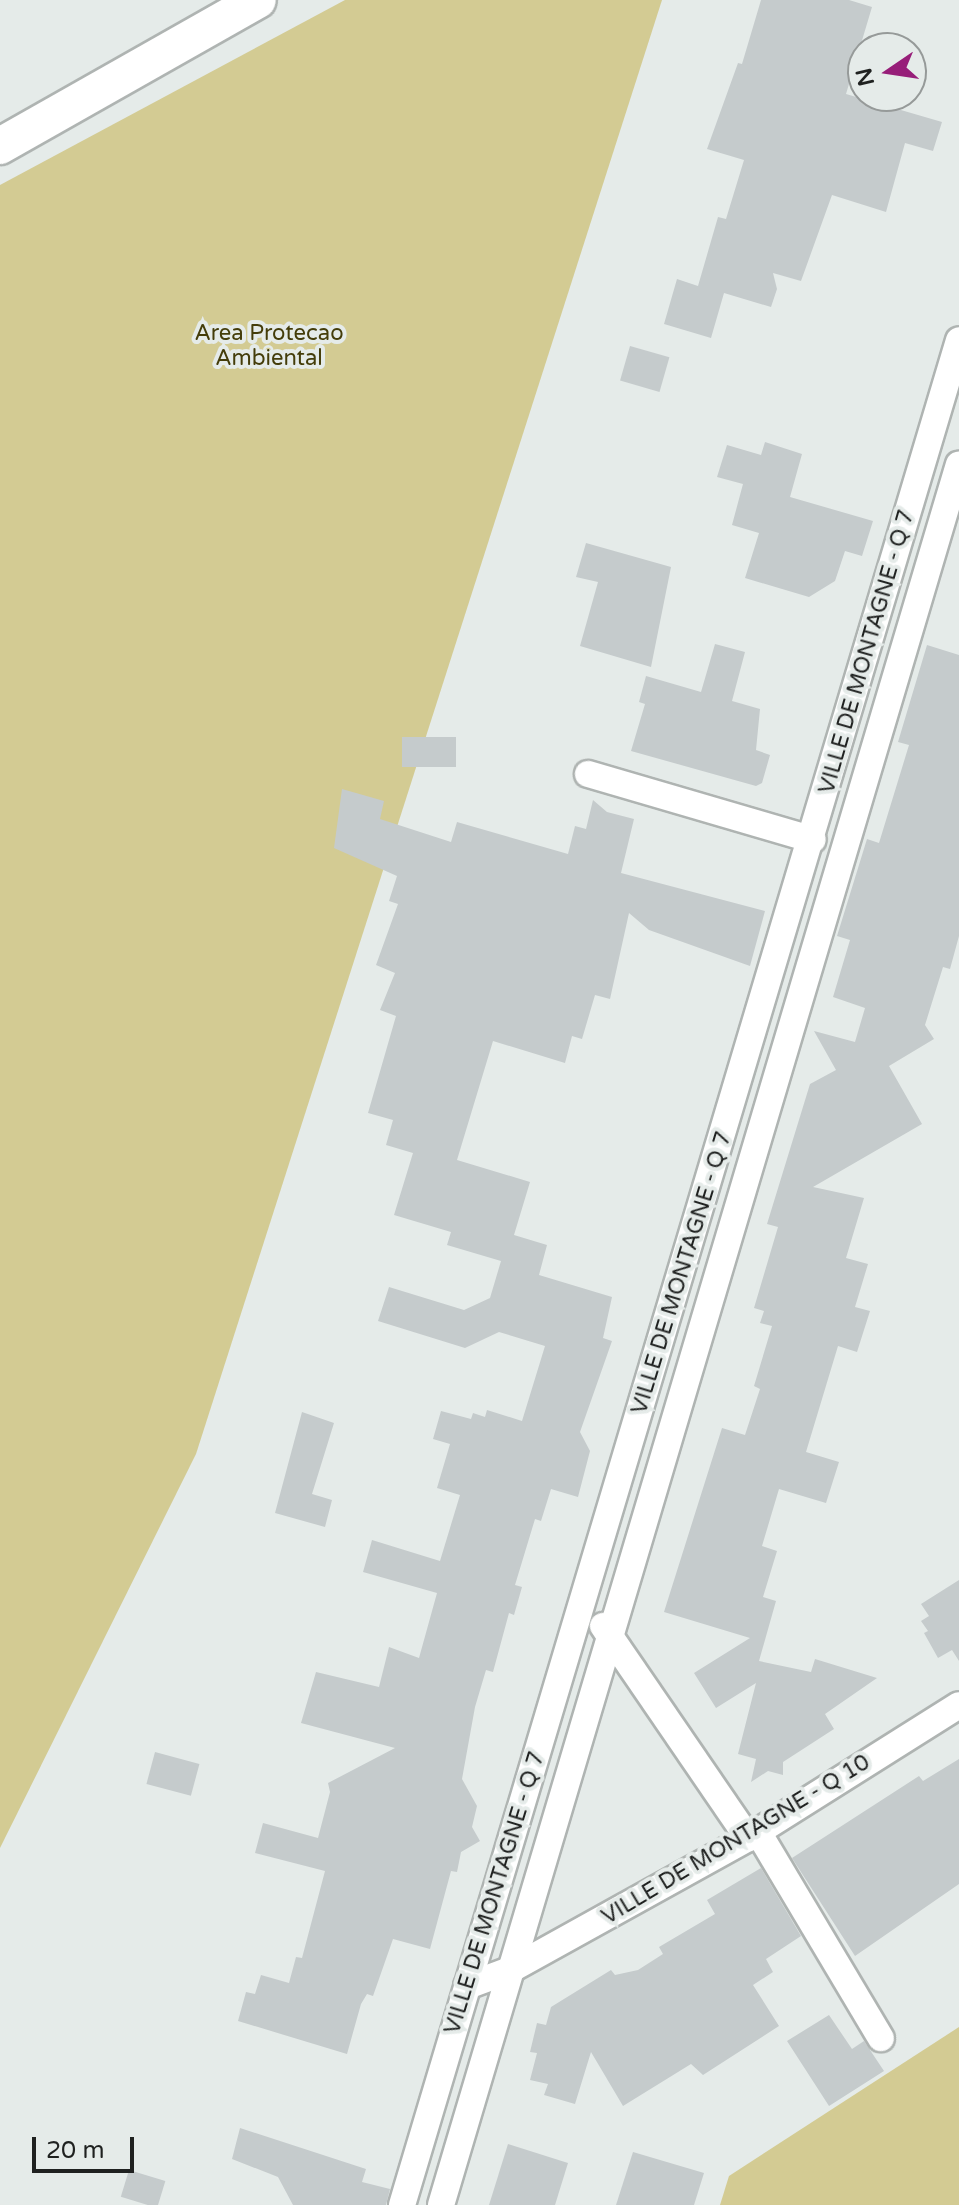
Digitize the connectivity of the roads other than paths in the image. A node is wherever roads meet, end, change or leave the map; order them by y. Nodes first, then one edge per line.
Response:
1 (258, 0) edge
2 (0, 146) edge
3 (959, 340) edge
4 (959, 464) edge
5 (588, 774) dead end
6 (813, 840) junction
7 (800, 885) junction
8 (831, 892) junction
9 (583, 1602) junction
10 (610, 1634) junction
11 (959, 1705) edge
12 (753, 1835) junction
13 (510, 1970) junction
14 (467, 1986) junction
15 (881, 2038) dead end
16 (402, 2205) edge
17 (441, 2205) edge

1 - 2 street
3 - 6 street, VILLE DE MONTAGNE - Q 7
4 - 8 street, VILLE DE MONTAGNE - Q 7
5 - 6 street
6 - 7 street, VILLE DE MONTAGNE - Q 7
7 - 8 street
7 - 9 street, VILLE DE MONTAGNE - Q 7
8 - 10 street, VILLE DE MONTAGNE - Q 7
9 - 10 street
9 - 14 street, VILLE DE MONTAGNE - Q 7
10 - 12 street
10 - 13 street, VILLE DE MONTAGNE - Q 7
11 - 12 street, VILLE DE MONTAGNE - Q 10
12 - 13 street, VILLE DE MONTAGNE - Q 10
12 - 15 street
13 - 14 street, VILLE DE MONTAGNE - Q 10
13 - 17 street, VILLE DE MONTAGNE - Q 7
14 - 16 street, VILLE DE MONTAGNE - Q 7

